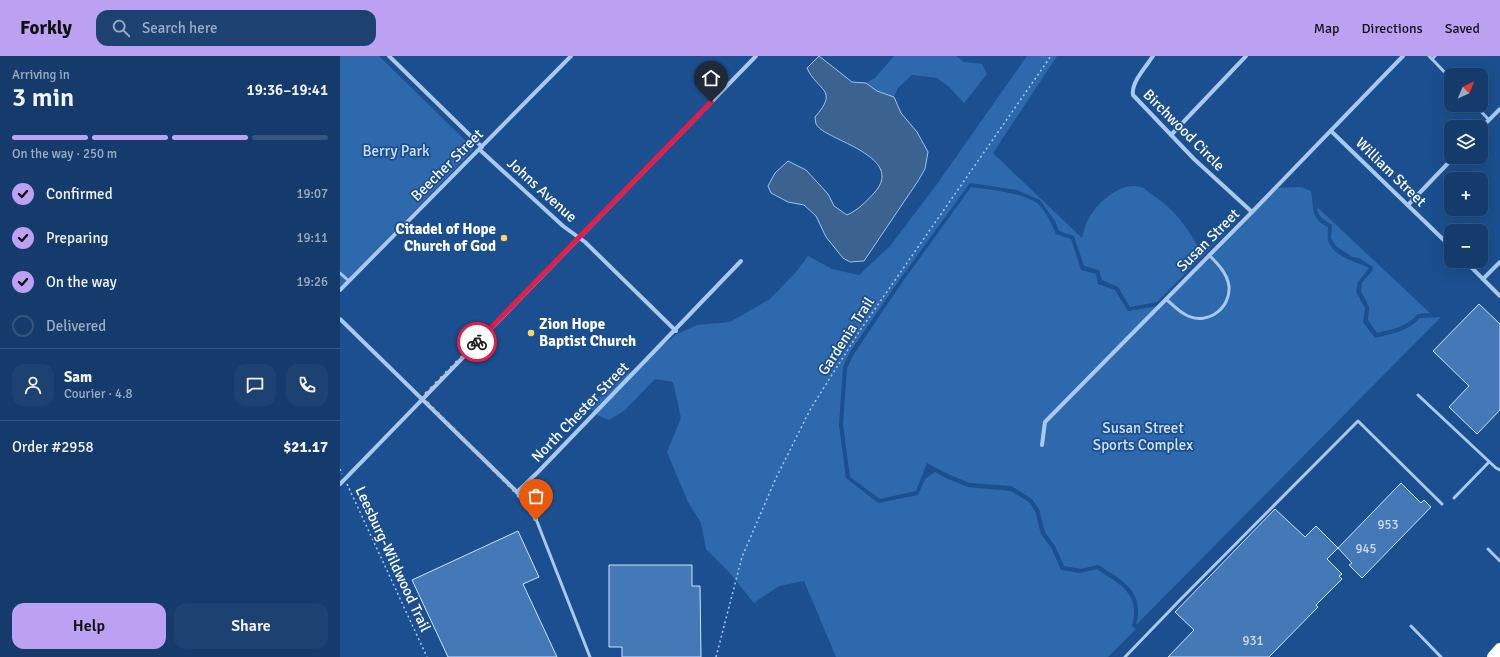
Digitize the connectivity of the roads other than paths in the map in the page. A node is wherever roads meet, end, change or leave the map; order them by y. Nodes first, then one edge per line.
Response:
1 (389, 56) edge
2 (571, 56) edge
3 (756, 56) edge
4 (1153, 56) edge
5 (1246, 56) edge
6 (1403, 56) edge
7 (1429, 56) edge
8 (1435, 56) edge
9 (1432, 59) junction
10 (1444, 72) edge
11 (1500, 109) edge
12 (1482, 112) edge
13 (1489, 120) joint
14 (1331, 131) junction
15 (1170, 135) junction
16 (481, 149) junction
17 (1447, 164) edge
18 (1408, 205) junction
19 (1252, 212) junction
20 (578, 238) junction
21 (1444, 241) edge
22 (1209, 255) junction
23 (741, 261) dead end
24 (1500, 262) edge
25 (1472, 268) edge
26 (340, 273) edge
27 (1483, 279) junction
28 (349, 281) junction
29 (340, 290) edge
30 (1500, 296) edge
31 (1166, 299) junction
32 (340, 319) edge
33 (676, 331) junction
34 (1418, 395) dead end
35 (422, 398) junction
36 (1042, 445) dead end
37 (1489, 462) junction
38 (1500, 470) edge
39 (340, 484) edge
40 (516, 492) junction
41 (1454, 498) dead end
42 (1442, 504) dead end
43 (536, 520) joint
44 (1488, 549) dead end
45 (1500, 561) edge
46 (1411, 626) dead end
47 (590, 657) edge
48 (1125, 657) edge
49 (1441, 657) edge

1 - 16 street, Johns Avenue
2 - 16 street, Beecher Street
3 - 20 street
4 - 15 street, Birchwood Circle
5 - 15 street
6 - 14 street, Susan Street
7 - 9 lane
8 - 9 lane
9 - 10 lane
11 - 13 street
12 - 13 lane
14 - 18 street, William Street
14 - 19 street, Susan Street
15 - 19 street, Birchwood Circle
16 - 20 street, Johns Avenue
16 - 28 street, Beecher Street
17 - 18 street
18 - 21 street, William Street
19 - 22 street, Susan Street
20 - 33 street, Johns Avenue
20 - 35 street
22 - 31 street, Susan Street
22 - 31 lane
23 - 33 street, North Chester Street
24 - 27 street
25 - 27 street
26 - 28 lane
27 - 30 street
28 - 29 street, Beecher Street
31 - 36 street, Susan Street
32 - 35 street
33 - 40 street, North Chester Street
34 - 37 lane
35 - 39 street
35 - 40 street
37 - 38 lane
37 - 41 lane
40 - 43 street
42 - 48 lane
43 - 47 lane
44 - 45 lane
46 - 49 lane

